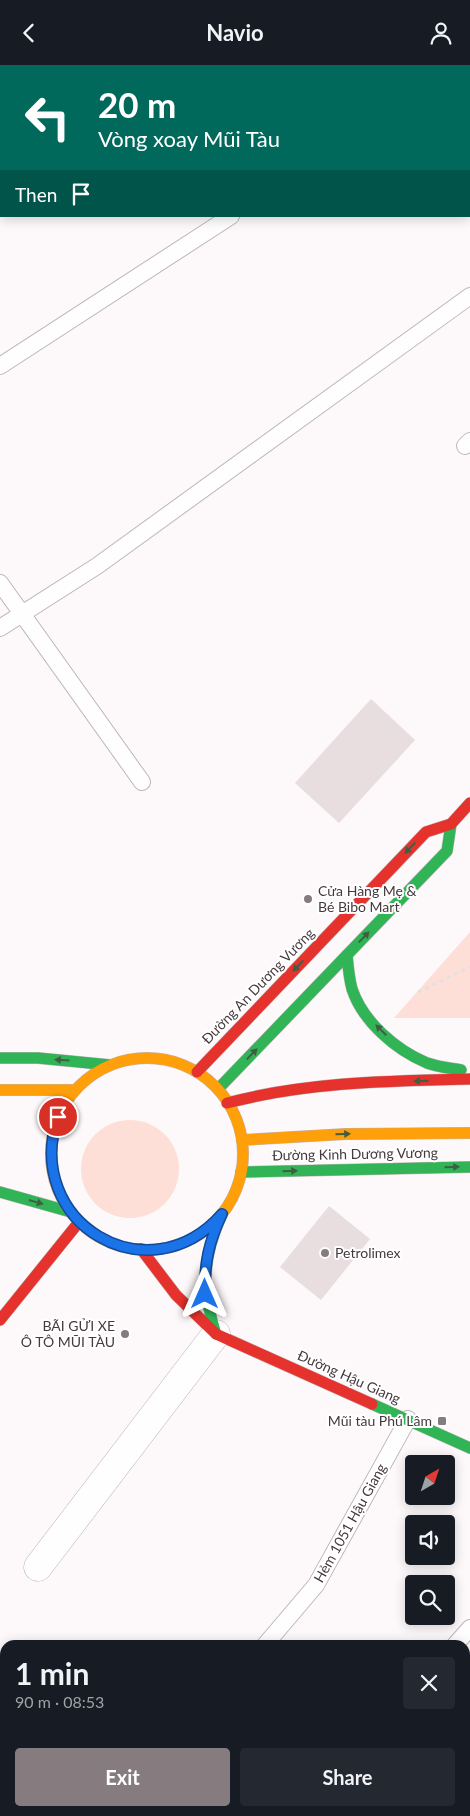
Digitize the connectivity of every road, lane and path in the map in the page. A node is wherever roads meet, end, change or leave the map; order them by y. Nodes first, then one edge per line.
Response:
1 (229, 217) edge
2 (470, 296) edge
3 (0, 366) edge
4 (0, 583) edge
5 (22, 614) junction
6 (0, 628) edge
7 (142, 782) dead end
8 (470, 803) edge
9 (451, 824) junction
10 (347, 955) junction
11 (470, 967) edge
12 (418, 991) dead end
13 (0, 1058) edge
14 (110, 1065) junction
15 (470, 1071) edge
16 (197, 1072) junction
17 (470, 1079) edge
18 (218, 1089) junction
19 (0, 1090) edge
20 (74, 1090) junction
21 (227, 1103) junction
22 (470, 1133) edge
23 (242, 1140) junction
24 (470, 1167) edge
25 (241, 1172) junction
26 (0, 1192) edge
27 (71, 1212) junction
28 (222, 1214) junction
29 (79, 1222) junction
30 (141, 1249) junction
31 (0, 1320) edge
32 (216, 1334) junction
33 (408, 1419) junction
34 (470, 1448) edge
35 (38, 1567) dead end
36 (470, 1628) edge
37 (268, 1640) edge
38 (459, 1640) edge

1 - 3 lane
2 - 5 lane
4 - 5 lane
5 - 6 lane
5 - 7 lane
8 - 9 main road
10 -> 9 main road
9 -> 16 main road, Đường An Dương Vương
15 -> 10 main road
18 -> 10 main road
11 - 12 path
14 -> 13 main road
14 - 16 main road
14 - 20 main road
16 - 18 main road
17 -> 21 main road
18 - 21 main road
19 - 20 main road
20 - 27 main road
21 - 23 main road
23 -> 22 main road, Đường Kinh Dương Vương
23 - 25 main road
25 -> 24 main road, Đường Kinh Dương Vương
25 - 28 main road
26 -> 27 main road
27 - 29 main road
28 - 30 main road
28 - 32 main road
29 - 30 main road
29 - 31 main road
30 - 32 main road, Đường Hậu Giang
32 - 33 main road, Đường Hậu Giang
32 - 35 street
33 - 34 main road, Đường Hậu Giang
33 - 37 lane, Hẻm 1051 Hậu Giang
36 - 38 lane

